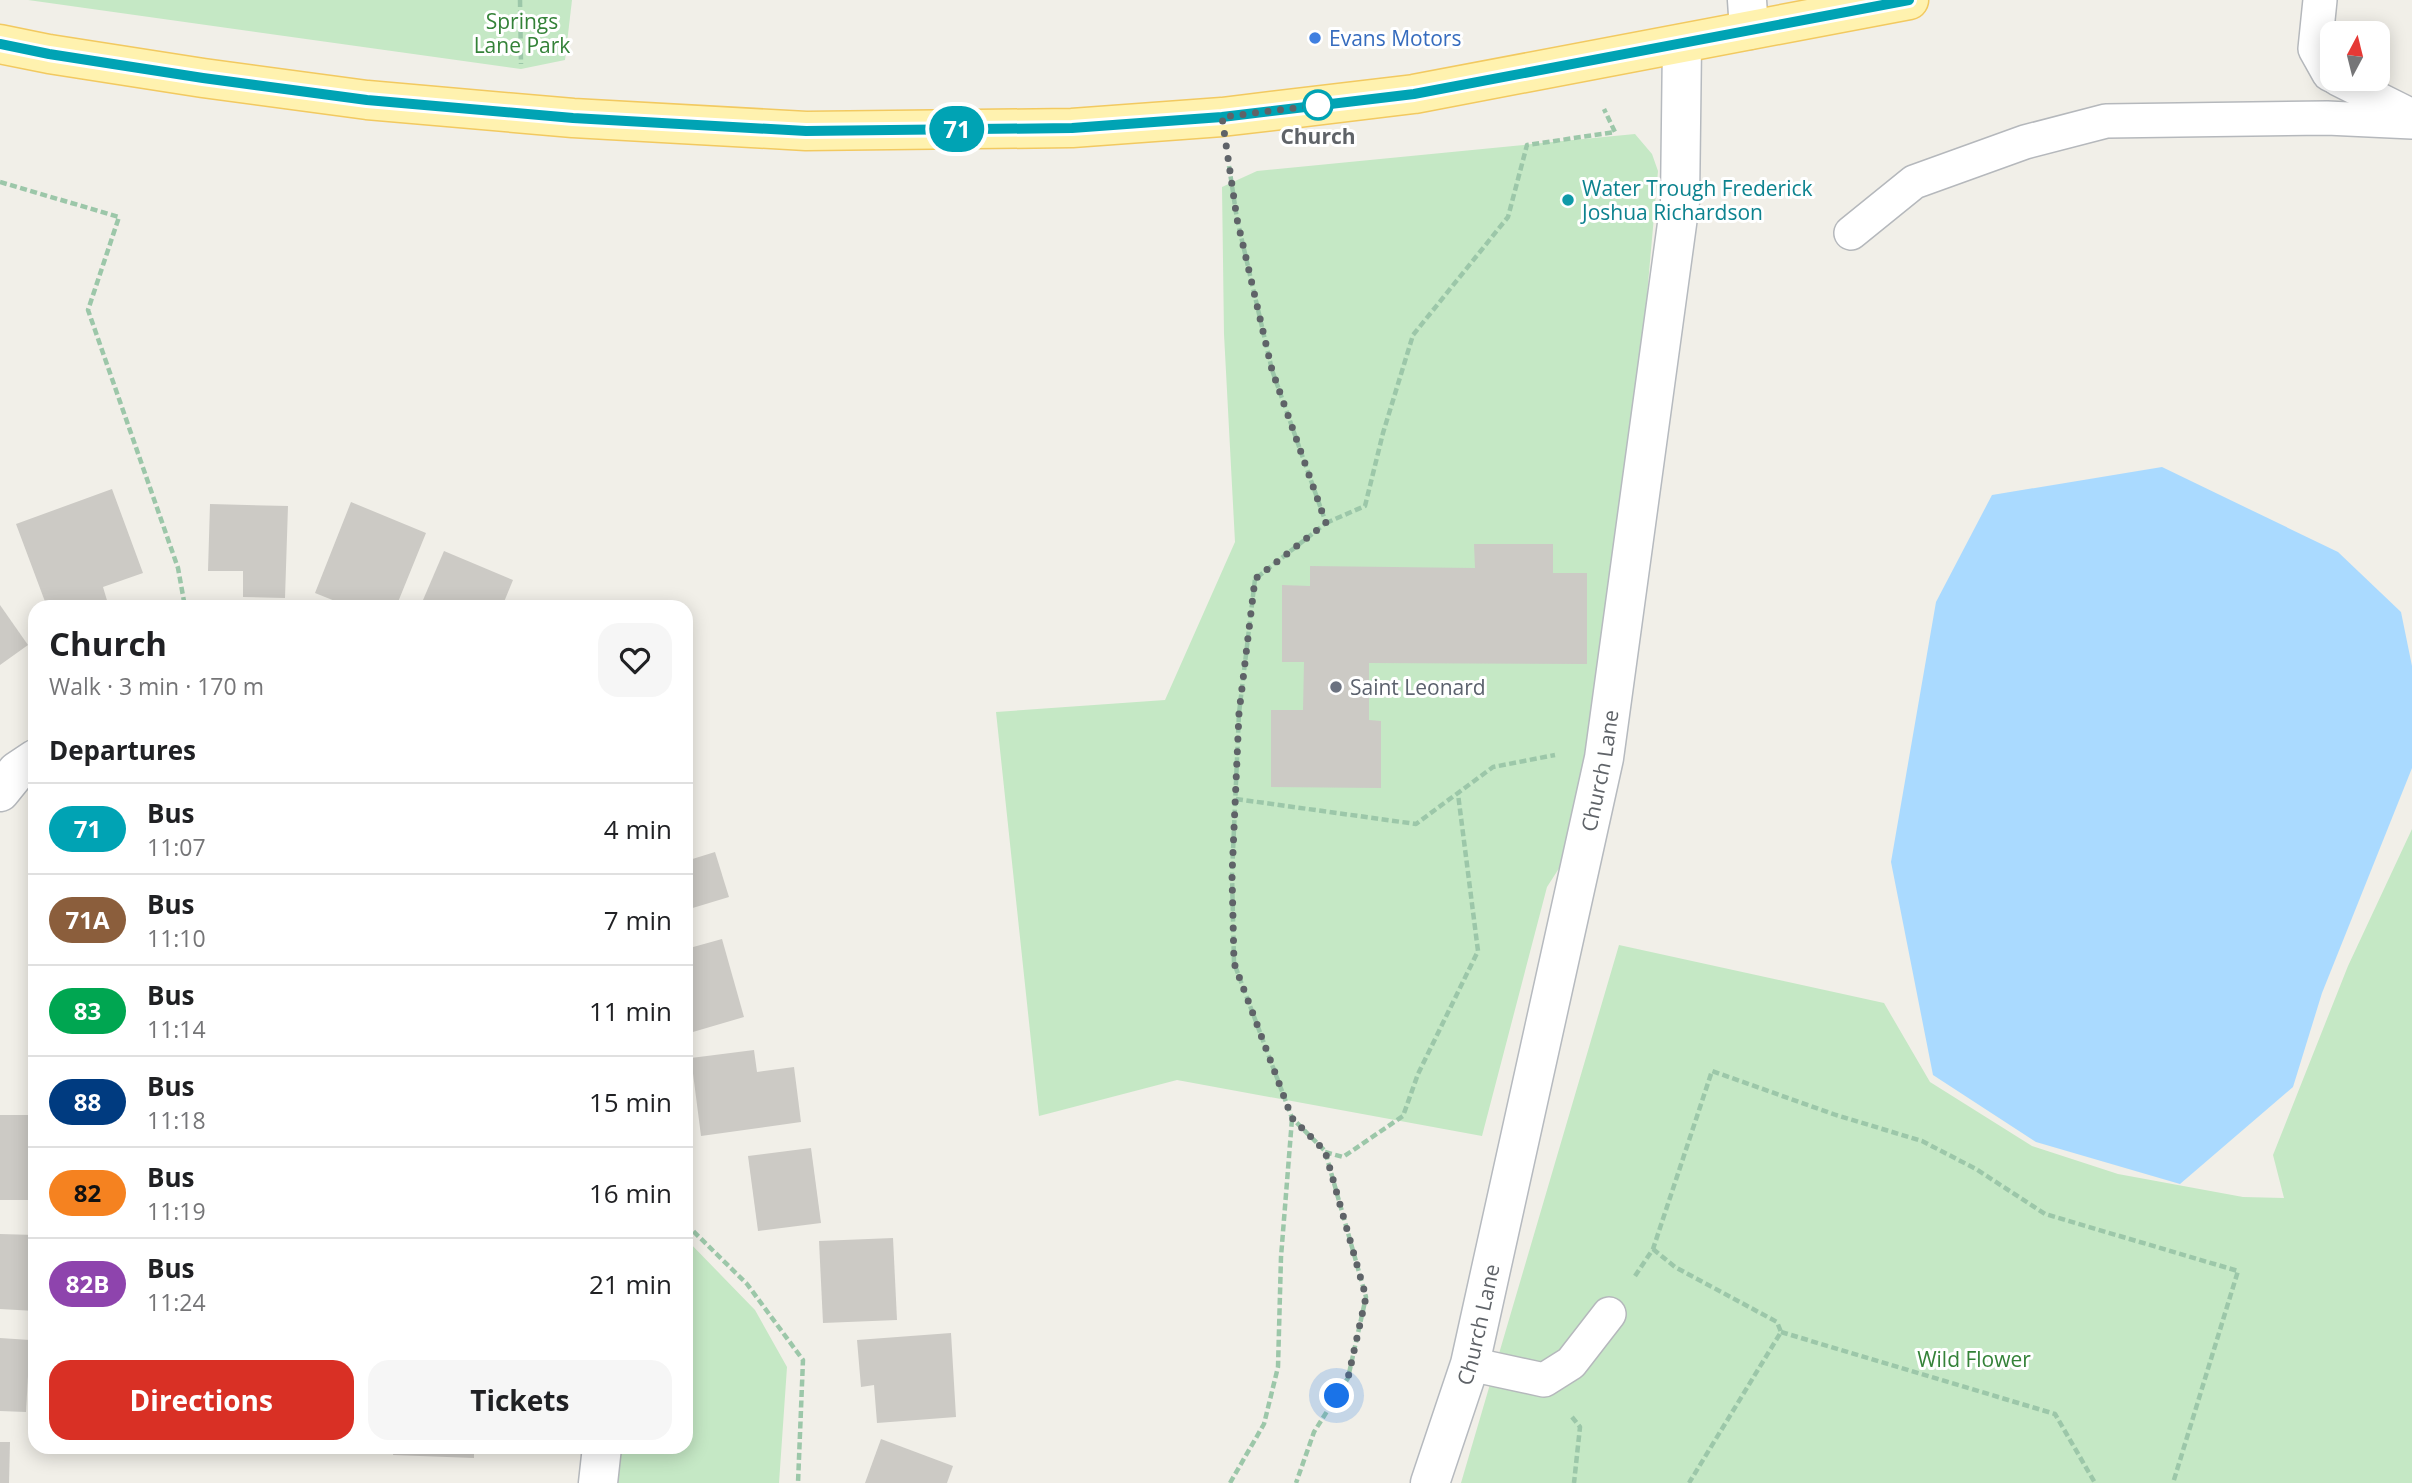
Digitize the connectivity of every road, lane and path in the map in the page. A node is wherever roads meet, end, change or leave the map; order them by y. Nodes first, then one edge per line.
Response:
1 (520, 0) edge
2 (1909, 0) edge
3 (2320, 0) edge
4 (1748, 15) edge
5 (0, 44) edge
6 (1682, 44) junction
7 (2320, 58) edge
8 (1582, 62) junction
9 (521, 69) dead end
10 (2362, 91) edge
11 (2412, 116) edge
12 (1222, 117) junction
13 (2412, 122) edge
14 (0, 182) edge
15 (1851, 233) dead end
16 (1326, 523) junction
17 (184, 600) edge
18 (1560, 754) dead end
19 (28, 764) edge
20 (0, 792) edge
21 (1458, 794) junction
22 (1236, 799) junction
23 (1292, 1118) junction
24 (1325, 1151) junction
25 (693, 1231) edge
26 (1653, 1249) junction
27 (1609, 1314) joint
28 (1781, 1332) junction
29 (1470, 1363) junction
30 (1544, 1380) junction
31 (602, 1454) edge
32 (598, 1483) edge
33 (798, 1483) edge
34 (1230, 1483) edge
35 (1296, 1483) edge
36 (1430, 1483) edge
37 (1574, 1483) edge
38 (1689, 1483) edge
39 (2095, 1483) edge
40 (2173, 1483) edge

1 - 9 path
2 - 4 main road
3 - 7 lane
4 - 6 main road
5 - 12 main road
6 - 8 main road
6 - 29 street, Church Lane
8 - 12 main road
8 - 16 path
10 - 11 lane
12 - 16 path
13 - 15 lane
14 - 17 path
16 - 22 path
18 - 21 path
19 - 20 street
21 - 22 path
21 - 24 path
22 - 23 path
23 - 24 path
23 - 34 path
24 - 35 path
25 - 33 path
26 - 27 path
26 - 28 path
26 - 40 path
27 - 30 lane
28 - 38 path
28 - 39 path
29 - 30 lane
29 - 36 street, Church Lane
30 - 37 path
31 - 32 street

